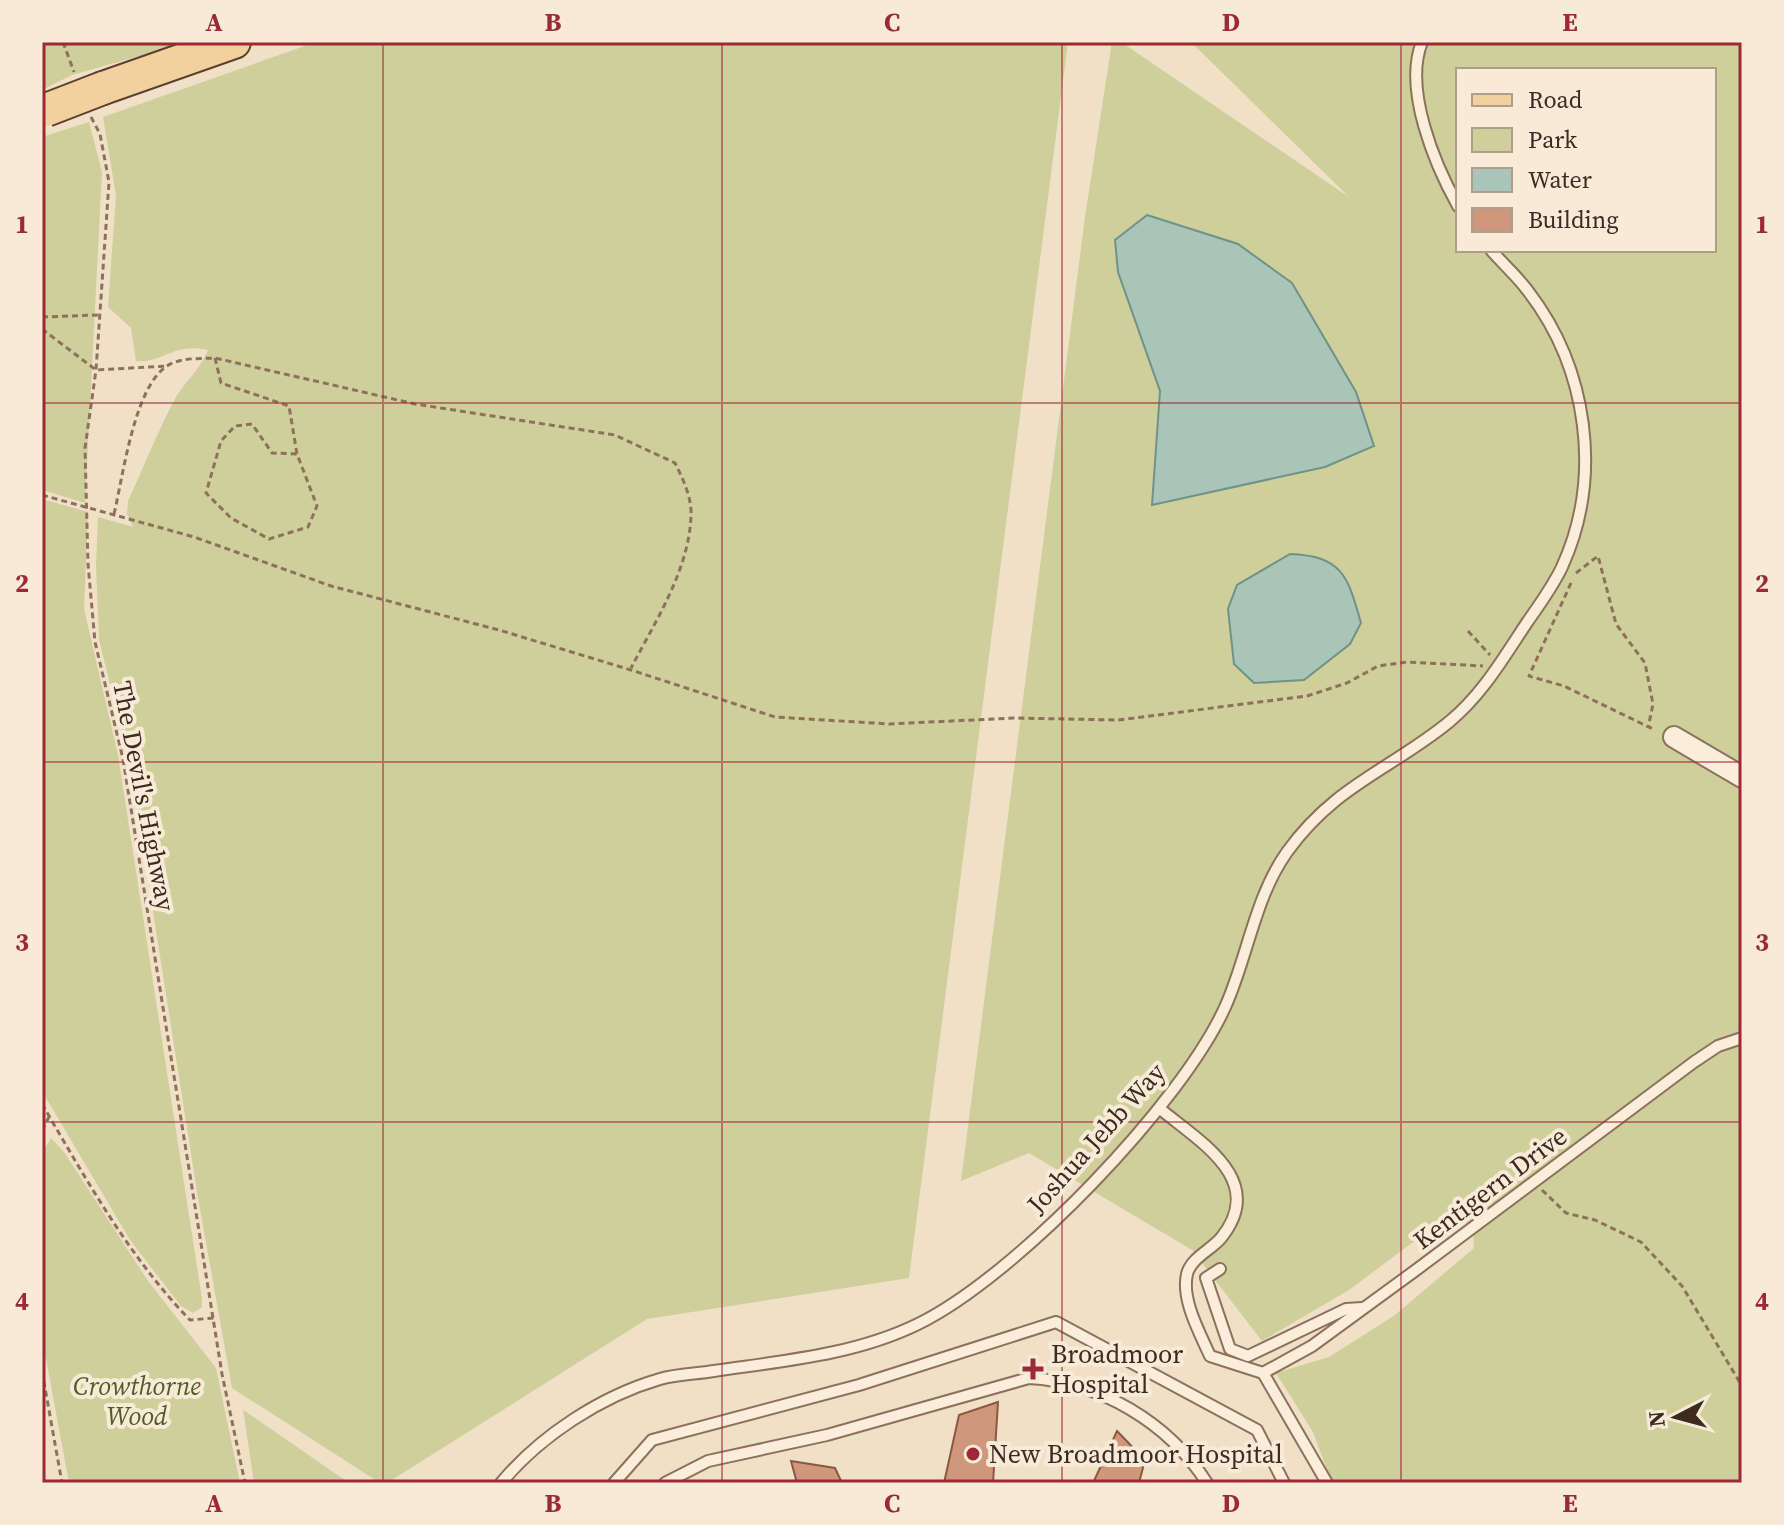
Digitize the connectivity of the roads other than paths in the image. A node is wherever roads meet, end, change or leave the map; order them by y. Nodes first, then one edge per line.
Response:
1 (234, 42) edge
2 (1419, 44) edge
3 (44, 111) edge
4 (1456, 202) edge
5 (1493, 252) edge
6 (1674, 737) dead end
7 (1742, 777) edge
8 (1742, 1038) edge
9 (1159, 1108) junction
10 (1220, 1269) dead end
11 (1364, 1308) junction
12 (1263, 1373) junction
13 (501, 1483) edge
14 (614, 1483) edge
15 (665, 1483) edge
16 (1207, 1483) edge
17 (1284, 1483) edge
18 (1327, 1483) edge

1 - 3 main road, bridge
2 - 4 lane
5 - 9 lane, Joshua Jebb Way
6 - 7 street
8 - 11 lane, Kentigern Drive
9 - 12 lane
9 - 13 lane, Joshua Jebb Way
10 - 11 lane
11 - 12 lane, Kentigern Drive
12 - 18 lane
14 - 17 lane
15 - 16 lane

